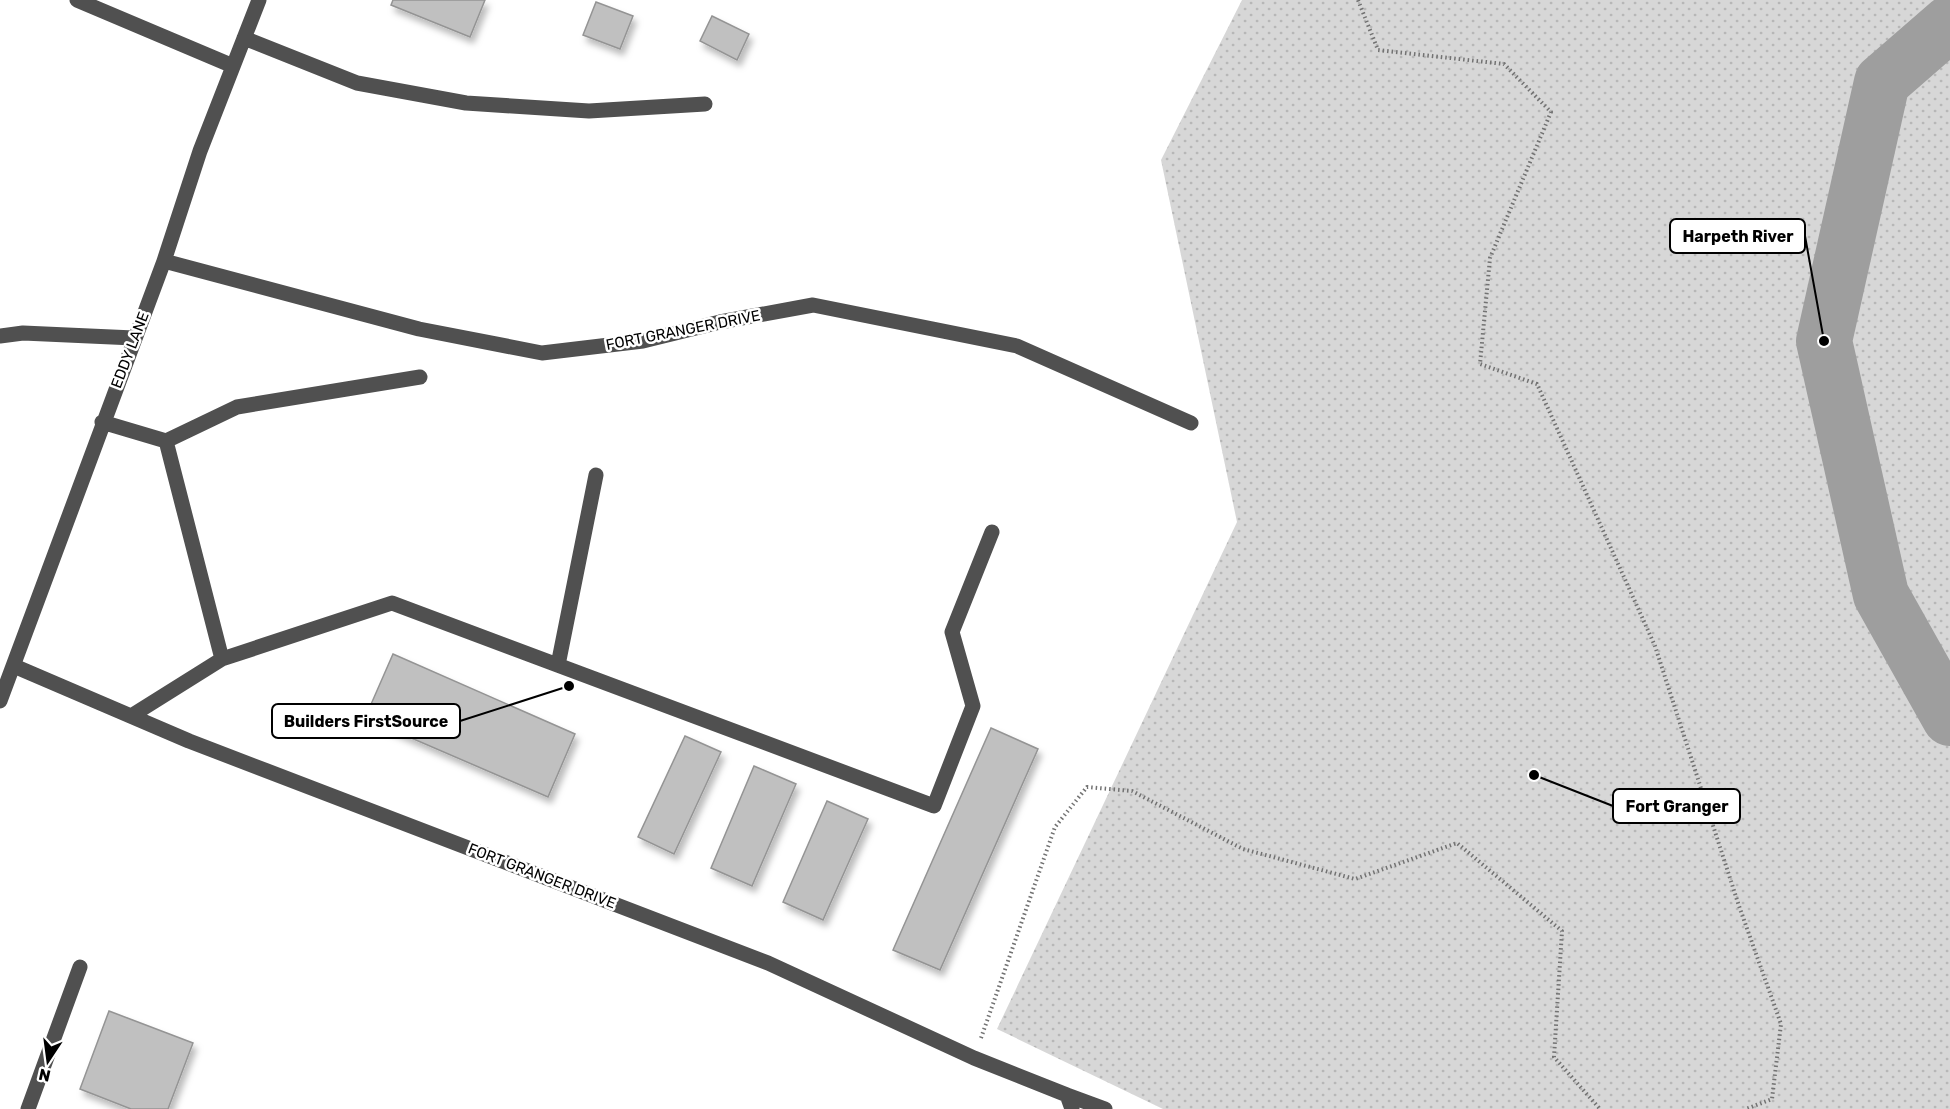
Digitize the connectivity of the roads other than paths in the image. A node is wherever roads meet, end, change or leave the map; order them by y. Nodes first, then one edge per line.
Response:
1 (77, 0) edge
2 (259, 0) edge
3 (244, 38) junction
4 (233, 66) junction
5 (705, 104) dead end
6 (164, 261) junction
7 (0, 336) edge
8 (134, 338) junction
9 (420, 377) dead end
10 (102, 422) junction
11 (1191, 423) dead end
12 (166, 441) junction
13 (596, 476) dead end
14 (992, 532) dead end
15 (222, 659) junction
16 (558, 665) junction
17 (14, 666) junction
18 (0, 701) edge
19 (131, 716) junction
20 (80, 967) dead end
21 (1070, 1102) edge
22 (27, 1109) edge
23 (1105, 1109) edge

1 - 4 street
2 - 3 street, EDDY LANE
3 - 4 street, EDDY LANE
3 - 5 street
4 - 6 street, EDDY LANE
6 - 8 street, EDDY LANE
6 - 11 street, FORT GRANGER DRIVE
7 - 8 street
8 - 10 street, EDDY LANE
9 - 12 street
10 - 12 street
10 - 17 street, EDDY LANE
12 - 15 street
13 - 16 street
14 - 16 street
15 - 16 street
15 - 19 street
17 - 18 street, EDDY LANE
17 - 19 street, FORT GRANGER DRIVE
19 - 21 street, FORT GRANGER DRIVE
20 - 22 street
21 - 23 street, FORT GRANGER DRIVE

